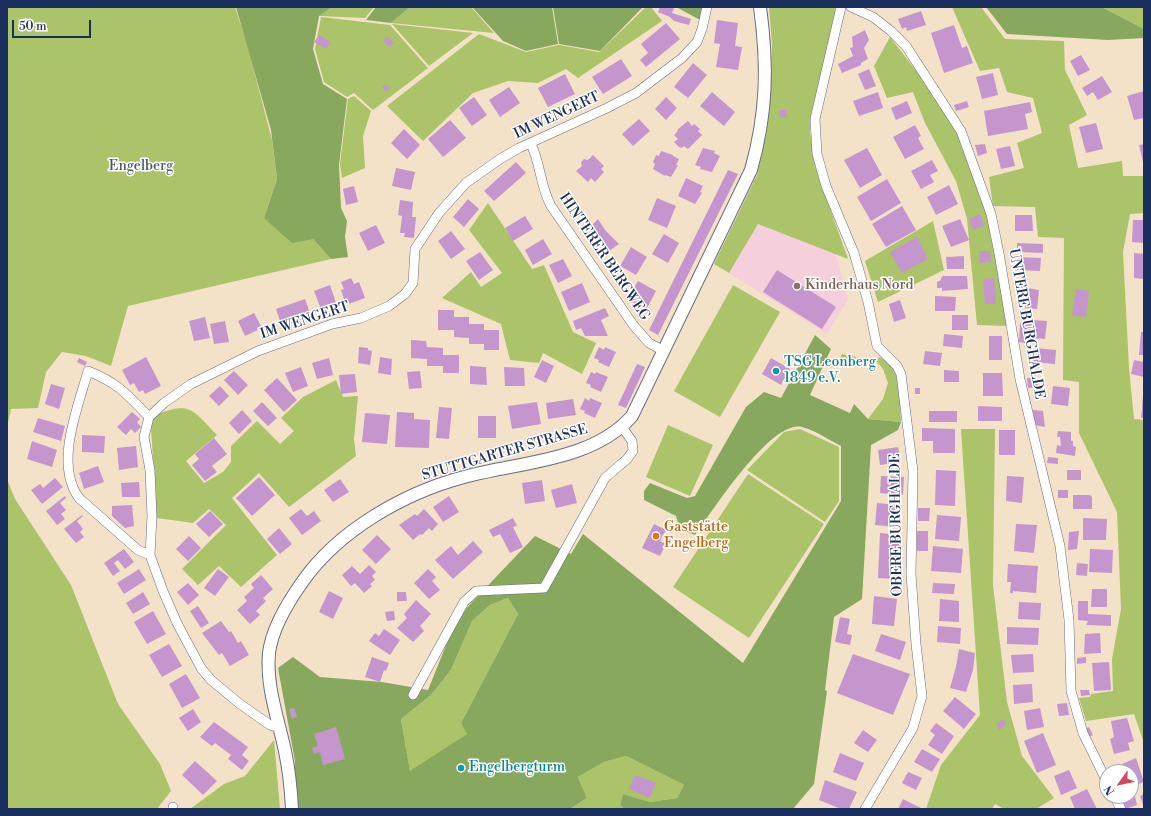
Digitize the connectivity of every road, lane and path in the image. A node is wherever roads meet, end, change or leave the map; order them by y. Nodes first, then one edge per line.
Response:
1 (707, 7) edge
2 (760, 7) edge
3 (840, 7) edge
4 (851, 7) edge
5 (530, 144) junction
6 (664, 351) junction
7 (149, 417) junction
8 (622, 428) junction
9 (150, 555) junction
10 (414, 695) dead end
11 (279, 727) junction
12 (1099, 766) edge
13 (292, 809) edge
14 (865, 809) edge

1 - 5 street, IM WENGERT
2 - 6 main road, STUTTGARTER STRASSE
3 - 14 street, OBERE BURGHALDE
4 - 12 street, UNTERE BURGHALDE
5 - 6 street, HINTERER BERGWEG
5 - 7 street, IM WENGERT
6 - 8 main road, STUTTGARTER STRASSE
7 - 9 street
7 - 9 street
8 - 10 street
8 - 11 main road, STUTTGARTER STRASSE
9 - 11 street
11 - 13 main road, STUTTGARTER STRASSE

